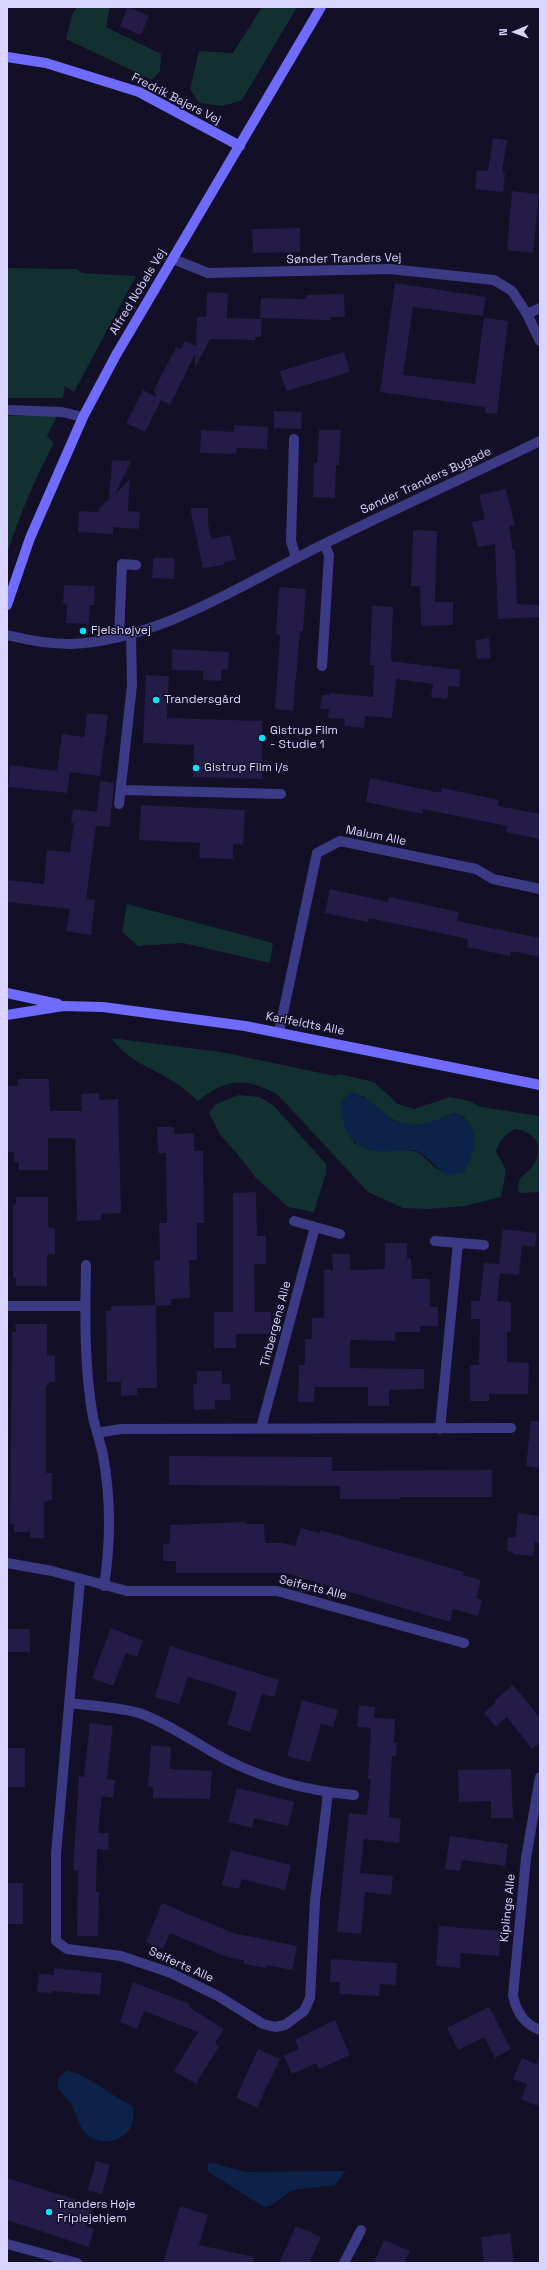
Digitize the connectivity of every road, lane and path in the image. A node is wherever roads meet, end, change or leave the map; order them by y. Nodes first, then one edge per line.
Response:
1 (321, 7) edge
2 (7, 57) edge
3 (240, 146) junction
4 (173, 259) junction
5 (540, 308) edge
6 (527, 314) junction
7 (540, 341) edge
8 (7, 410) edge
9 (83, 417) junction
10 (294, 439) dead end
11 (540, 441) edge
12 (324, 544) junction
13 (296, 558) junction
14 (136, 565) dead end
15 (7, 605) edge
16 (131, 634) junction
17 (7, 635) edge
18 (119, 637) junction
19 (322, 666) dead end
20 (122, 790) junction
21 (281, 794) dead end
22 (119, 804) dead end
23 (540, 889) edge
24 (7, 993) edge
25 (63, 1006) junction
26 (7, 1016) edge
27 (279, 1032) junction
28 (540, 1085) edge
29 (294, 1222) dead end
30 (315, 1227) junction
31 (340, 1234) dead end
32 (435, 1241) dead end
33 (458, 1243) junction
34 (484, 1246) dead end
35 (86, 1265) dead end
36 (7, 1306) edge
37 (85, 1306) junction
38 (261, 1428) junction
39 (511, 1428) dead end
40 (440, 1429) junction
41 (98, 1433) junction
42 (7, 1563) edge
43 (80, 1580) junction
44 (104, 1586) junction
45 (464, 1643) dead end
46 (69, 1703) junction
47 (540, 1777) edge
48 (328, 1793) junction
49 (354, 1795) dead end
50 (540, 2030) edge
51 (362, 2230) dead end
52 (7, 2244) edge
53 (77, 2263) edge
54 (344, 2263) edge

1 - 3 street, Alfred Nobels Vej
2 - 3 street, Fredrik Bajers Vej
3 - 4 street, Alfred Nobels Vej
4 - 6 street, Sønder Tranders Vej
4 - 9 street, Alfred Nobels Vej
5 - 6 street
6 - 7 street, Sønder Tranders Vej
8 - 9 street
9 - 15 street, Alfred Nobels Vej
10 - 13 street
11 - 12 street, Sønder Tranders Bygade
12 - 13 street, Sønder Tranders Bygade
12 - 19 street
13 - 16 street, Sønder Tranders Bygade
14 - 18 street
16 - 18 street, Sønder Tranders Bygade
16 - 20 street
17 - 18 street, Sønder Tranders Bygade
20 - 21 street
20 - 22 street
23 - 27 street, Malum Alle
24 - 25 street, Karlfeldts Alle
25 - 26 street, Karlfeldts Alle
25 - 27 street, Karlfeldts Alle
27 - 28 street, Karlfeldts Alle
29 - 30 street
30 - 31 street
30 - 38 street, Tinbergens Alle
32 - 33 street
33 - 34 street
33 - 40 street
35 - 37 street
36 - 37 street
37 - 41 street
38 - 40 street
38 - 41 street
39 - 40 street
41 - 44 street
42 - 43 street
43 - 44 street
43 - 46 street, Seiferts Alle
44 - 45 street, Seiferts Alle
46 - 48 street
46 - 48 street, Seiferts Alle
47 - 50 street, Kiplings Alle
48 - 49 street
51 - 54 street
52 - 53 street

